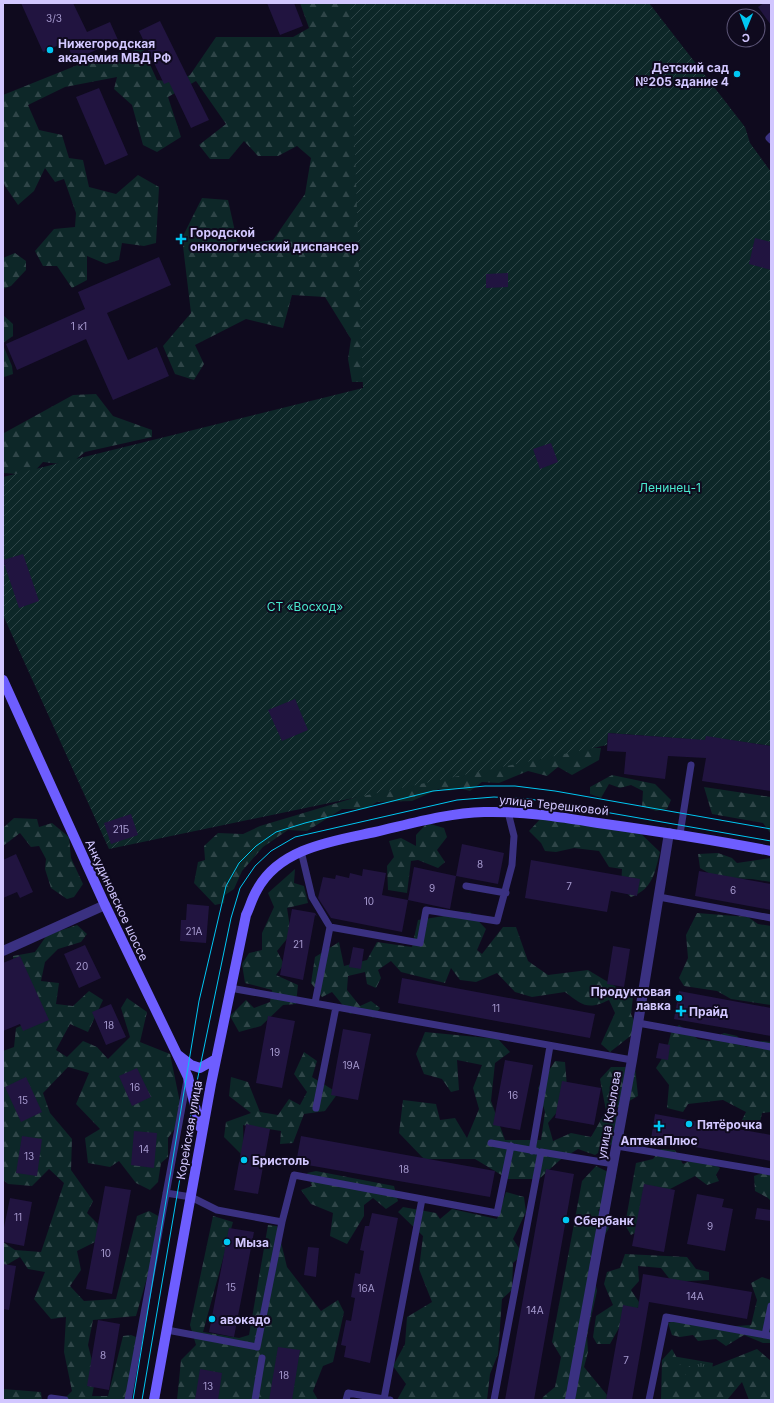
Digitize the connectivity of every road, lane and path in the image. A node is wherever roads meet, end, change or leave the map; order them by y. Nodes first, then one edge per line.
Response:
1 (771, 136) edge
2 (771, 140) edge
3 (3, 680) edge
4 (691, 765) dead end
5 (508, 812) junction
6 (669, 833) junction
7 (680, 834) junction
8 (301, 851) junction
9 (771, 851) edge
10 (271, 871) joint
11 (466, 886) dead end
12 (506, 893) junction
13 (659, 897) junction
14 (105, 905) junction
15 (771, 918) edge
16 (330, 927) junction
17 (3, 951) edge
18 (230, 988) junction
19 (315, 1003) junction
20 (336, 1007) junction
21 (638, 1022) junction
22 (550, 1046) junction
23 (771, 1048) edge
24 (176, 1054) junction
25 (216, 1059) junction
26 (632, 1060) junction
27 (188, 1077) junction
28 (316, 1108) dead end
29 (202, 1132) junction
30 (491, 1143) dead end
31 (511, 1146) junction
32 (617, 1146) junction
33 (532, 1151) junction
34 (541, 1152) junction
35 (614, 1164) junction
36 (771, 1172) edge
37 (166, 1193) junction
38 (190, 1197) junction
39 (422, 1199) junction
40 (282, 1222) junction
41 (771, 1306) edge
42 (167, 1330) junction
43 (768, 1335) edge
44 (262, 1358) dead end
45 (51, 1400) edge
46 (65, 1400) edge
47 (128, 1400) edge
48 (154, 1400) edge
49 (255, 1400) edge
50 (346, 1400) edge
51 (387, 1400) edge
52 (494, 1400) edge
53 (570, 1400) edge
54 (649, 1400) edge

1 - 2 lane
3 - 14 street, Анкудиновское шоссе
4 - 7 lane
5 - 6 street, улица Терешковой
5 - 8 street, улица Терешковой
5 - 12 lane
6 - 7 street, улица Терешковой
6 - 13 street, улица Крылова
7 - 9 street, улица Терешковой
8 - 10 street, улица Терешковой
8 - 16 lane
10 - 18 street, Корейская улица
11 - 12 lane
12 - 16 lane
13 - 15 lane
13 - 21 street, улица Крылова
14 - 17 street
14 - 24 street, Анкудиновское шоссе
16 - 19 lane
18 - 19 lane
18 - 25 street, Корейская улица
19 - 20 lane
20 - 22 lane
20 - 28 lane
21 - 23 lane
21 - 26 street, улица Крылова
22 - 26 lane
22 - 33 lane
24 - 25 street
24 - 27 street, Анкудиновское шоссе
25 - 29 street, Корейская улица
26 - 32 street, улица Крылова
27 - 29 street, Анкудиновское шоссе
27 - 37 lane
29 - 38 street, Корейская улица
30 - 31 lane
31 - 33 lane
31 - 39 lane
32 - 35 street, улица Крылова
32 - 36 lane
33 - 34 lane
34 - 35 lane
34 - 52 lane
35 - 53 street, улица Крылова
37 - 38 lane
37 - 47 lane
38 - 40 lane
38 - 42 street, Корейская улица
39 - 40 lane
39 - 51 lane
40 - 42 lane
41 - 43 lane
42 - 48 street, Корейская улица
43 - 54 lane
44 - 49 lane
45 - 46 lane
50 - 51 lane

